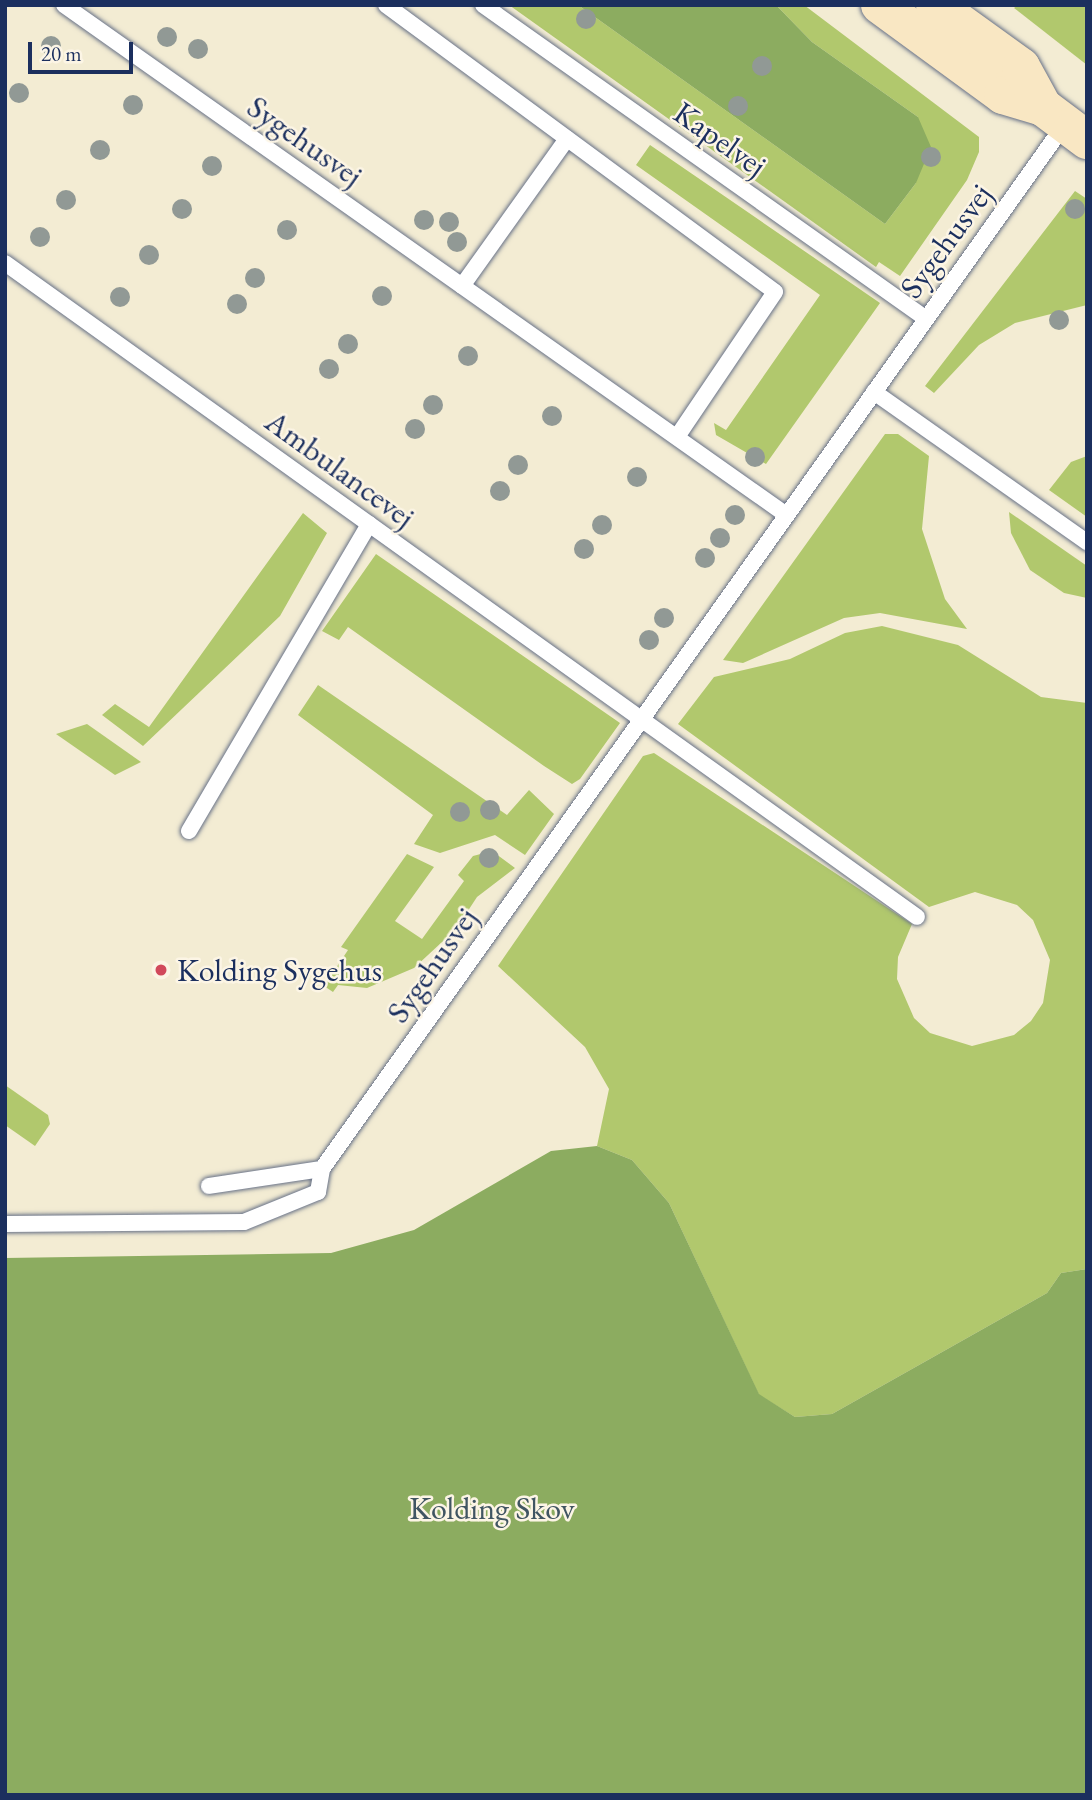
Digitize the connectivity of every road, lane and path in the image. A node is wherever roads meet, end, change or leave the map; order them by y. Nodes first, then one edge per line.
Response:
1 (64, 5) edge
2 (386, 5) edge
3 (483, 5) edge
4 (880, 5) edge
5 (935, 5) edge
6 (86, 12) edge
7 (1065, 124) edge
8 (568, 139) junction
9 (5, 263) edge
10 (462, 286) junction
11 (925, 318) junction
12 (874, 392) junction
13 (677, 437) junction
14 (785, 514) junction
15 (369, 524) junction
16 (1087, 542) edge
17 (640, 721) junction
18 (189, 831) dead end
19 (917, 917) dead end
20 (322, 1169) junction
21 (209, 1186) dead end
22 (5, 1224) edge

1 - 6 lane, Sygehusvej
2 - 8 lane
3 - 11 lane, Kapelvej
4 - 7 street
5 - 7 street
6 - 10 lane, Sygehusvej
7 - 11 lane, Sygehusvej
8 - 10 lane
8 - 13 lane
9 - 15 lane, Ambulancevej
10 - 13 lane, Sygehusvej
11 - 12 lane, Sygehusvej
12 - 14 lane, Sygehusvej
12 - 16 lane
13 - 14 lane, Sygehusvej
14 - 17 lane, Sygehusvej
15 - 17 lane, Ambulancevej
15 - 18 lane
17 - 19 lane, Ambulancevej
17 - 20 lane, Sygehusvej
20 - 21 lane
20 - 22 lane, Sygehusvej

